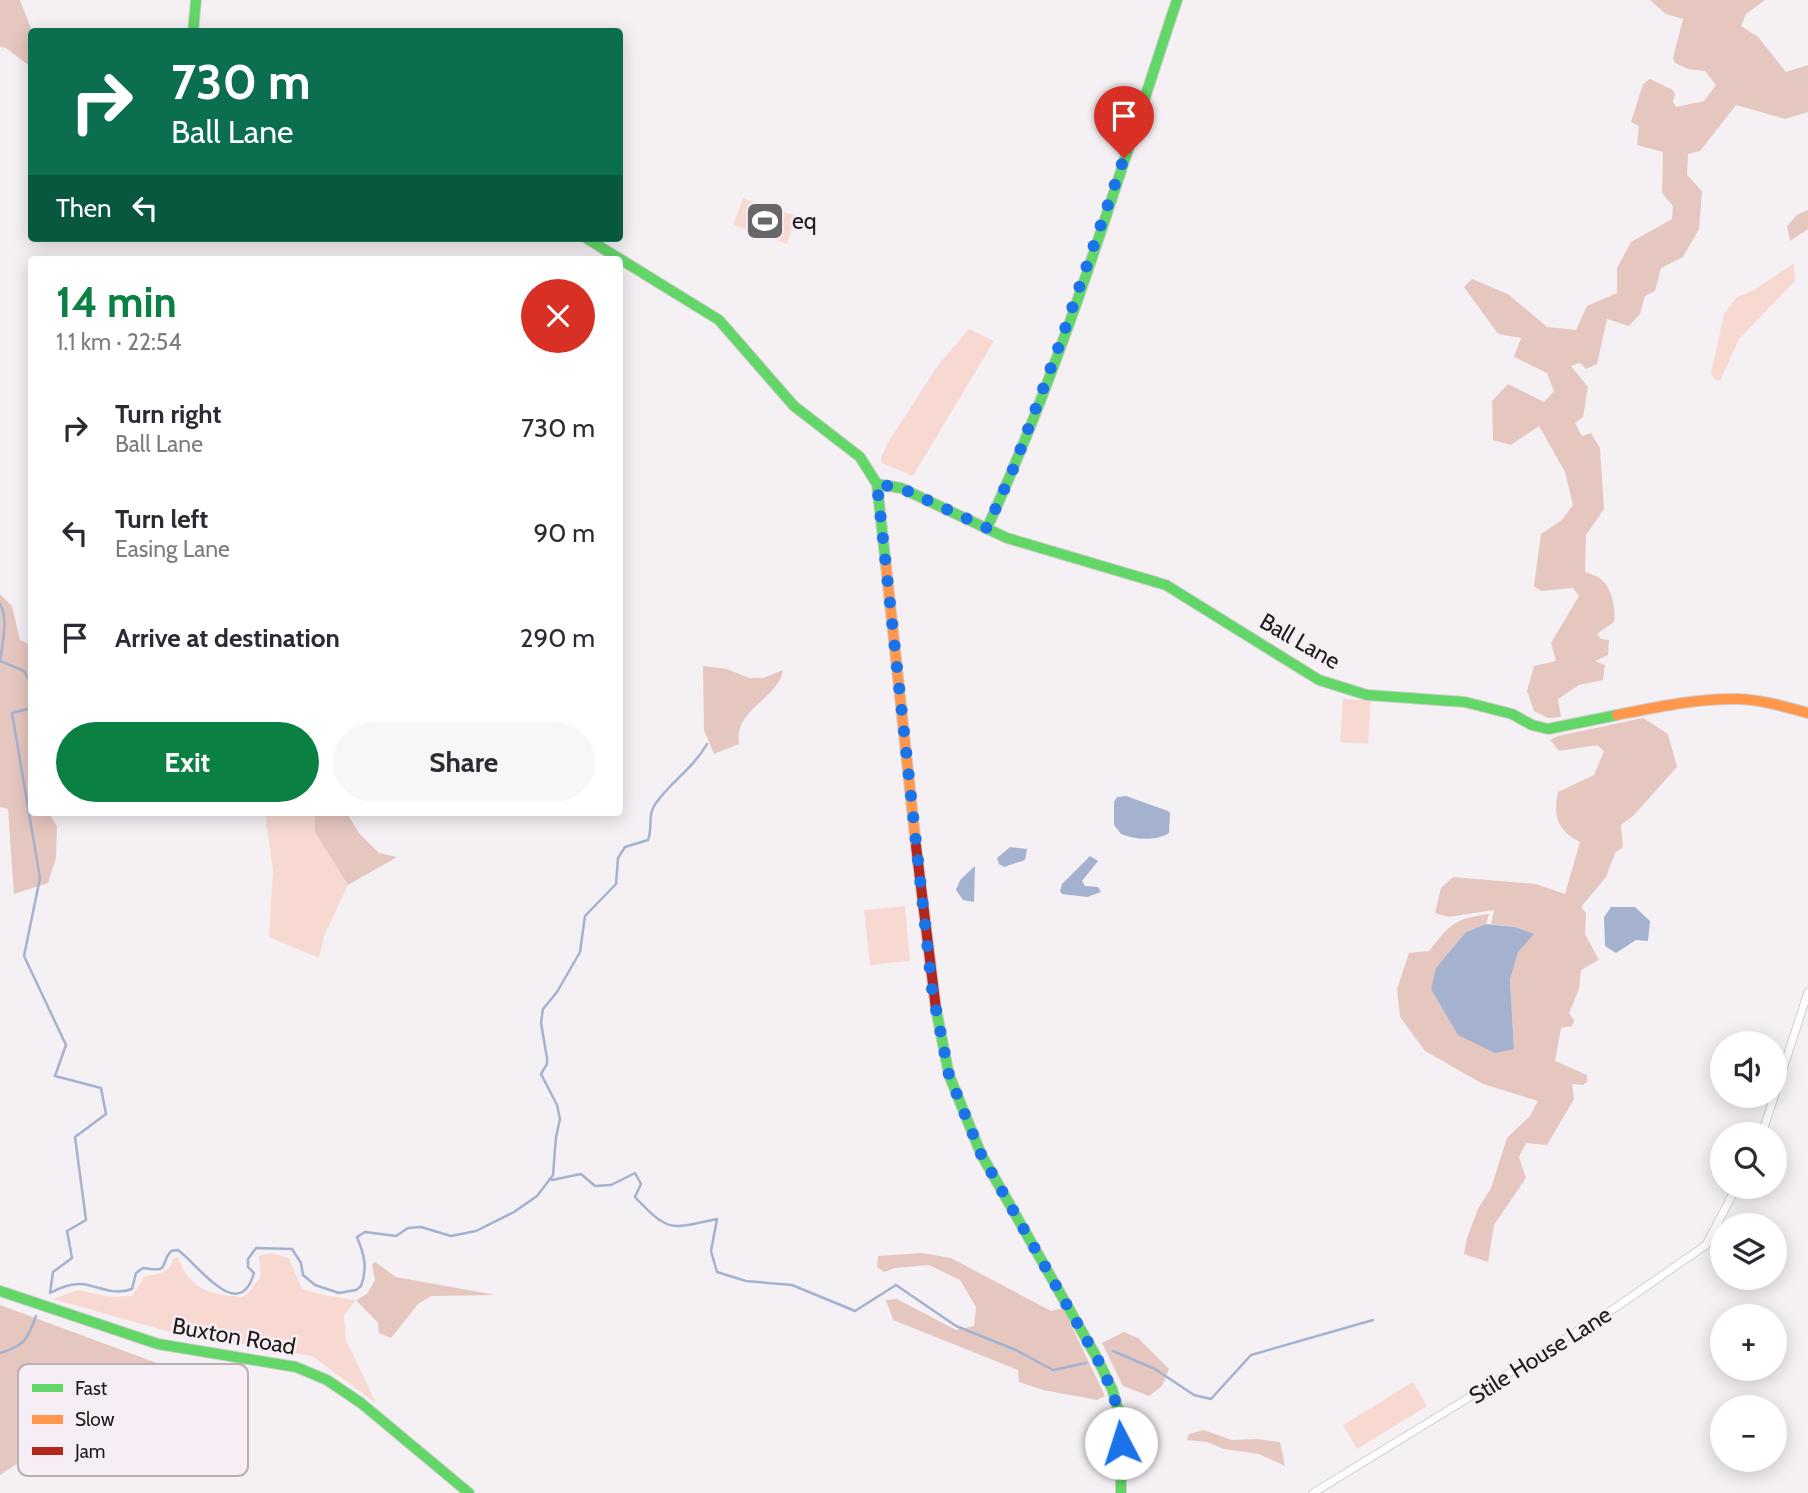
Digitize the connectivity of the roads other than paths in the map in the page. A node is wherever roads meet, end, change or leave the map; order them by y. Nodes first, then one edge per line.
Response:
1 (196, 0) edge
2 (1177, 0) edge
3 (193, 28) edge
4 (592, 242) edge
5 (615, 256) edge
6 (623, 261) edge
7 (877, 484) junction
8 (987, 528) junction
9 (1808, 713) edge
10 (1808, 992) edge
11 (1766, 1122) edge
12 (1730, 1199) edge
13 (0, 1291) edge
14 (469, 1493) edge
15 (1121, 1493) edge
16 (1313, 1493) edge

1 - 3 main road
2 - 8 main road
4 - 5 main road
6 - 7 main road
7 - 8 main road, Ball Lane
7 - 15 main road
8 - 9 main road, Ball Lane
10 - 11 street
12 - 16 street, Stile House Lane
13 - 14 main road, Buxton Road

